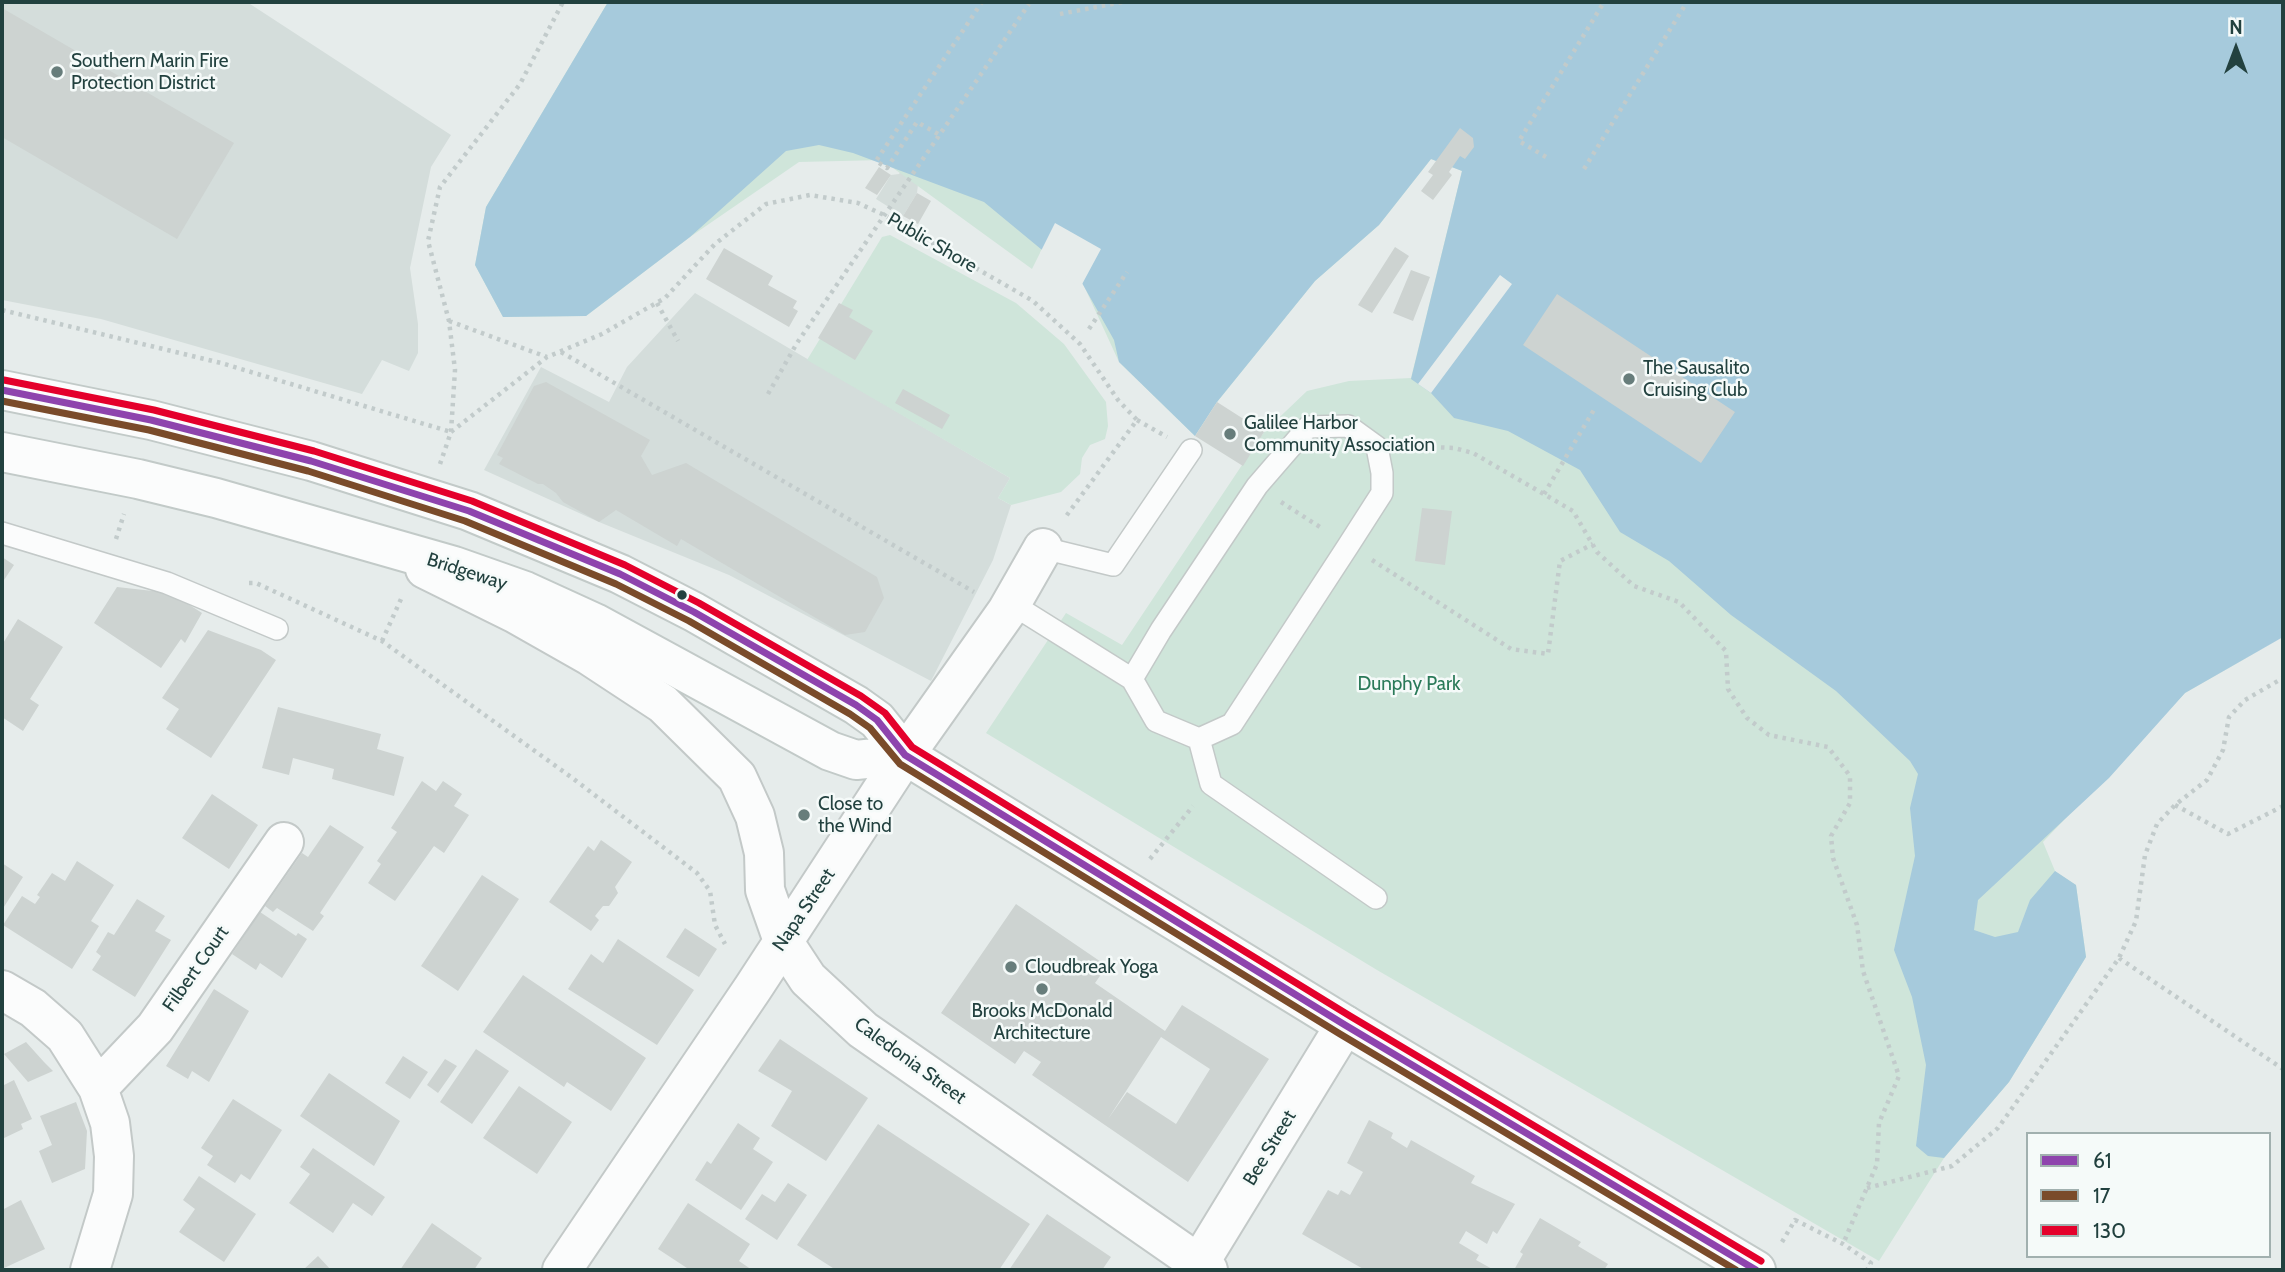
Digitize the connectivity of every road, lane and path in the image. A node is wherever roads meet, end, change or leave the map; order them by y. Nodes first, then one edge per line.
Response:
1 (563, 2) edge
2 (982, 2) edge
3 (1124, 2) edge
4 (1604, 2) edge
5 (1687, 2) edge
6 (1029, 4) dead end
7 (1060, 13) dead end
8 (938, 134) junction
9 (1546, 157) dead end
10 (1584, 169) dead end
11 (884, 215) junction
12 (1127, 272) dead end
13 (657, 303) junction
14 (2, 310) edge
15 (449, 321) junction
16 (1089, 329) dead end
17 (678, 341) dead end
18 (560, 351) junction
19 (547, 357) junction
20 (2, 390) edge
21 (768, 394) dead end
22 (1595, 408) dead end
23 (451, 432) junction
24 (1377, 447) junction
25 (1191, 450) dead end
26 (2, 452) edge
27 (439, 467) dead end
28 (1257, 486) junction
29 (1544, 494) junction
30 (2, 533) edge
31 (373, 544) junction
32 (1593, 544) junction
33 (1348, 546) junction
34 (1043, 548) junction
35 (256, 583) dead end
36 (401, 599) dead end
37 (1009, 608) junction
38 (277, 629) dead end
39 (382, 641) junction
40 (1132, 678) junction
41 (2283, 678) edge
42 (1199, 739) junction
43 (905, 755) junction
44 (1211, 783) junction
45 (2175, 805) junction
46 (2283, 807) edge
47 (284, 842) dead end
48 (1130, 894) junction
49 (1376, 898) dead end
50 (783, 941) junction
51 (725, 944) dead end
52 (2119, 958) junction
53 (2, 990) edge
54 (1345, 1025) junction
55 (2283, 1069) edge
56 (98, 1088) junction
57 (1867, 1188) junction
58 (1843, 1244) junction
59 (1767, 1260) edge
60 (1201, 1268) edge
61 (90, 1270) edge
62 (562, 1270) edge
63 (1867, 1270) edge

1 - 15 path
2 - 8 path
3 - 7 path
4 - 9 path
5 - 10 path
6 - 8 path
8 - 11 path
11 - 13 path, Public Shore
11 - 21 path
11 - 34 path, Public Shore
12 - 16 path
13 - 17 path
13 - 18 path, Public Shore
14 - 23 path
15 - 19 path
15 - 23 path
18 - 19 path, Public Shore
18 - 37 path
19 - 23 path, Public Shore
20 - 43 main road
22 - 29 path
23 - 27 path
24 - 28 lane
24 - 29 path
24 - 33 lane
25 - 34 lane
26 - 31 main road, Bridgeway
28 - 33 path
28 - 40 lane
29 - 32 path
30 - 38 lane
31 - 43 main road, Bridgeway
31 - 50 main road, Caledonia Street
32 - 33 path
32 - 57 path
33 - 42 lane
34 - 37 main road, Napa Street
35 - 39 path
36 - 39 path
37 - 40 lane
37 - 43 main road, Napa Street
39 - 51 path
40 - 42 lane
41 - 45 path
42 - 44 lane
43 - 48 main road
43 - 50 main road, Napa Street
44 - 48 path
44 - 49 lane
45 - 46 path
45 - 52 path
47 - 56 main road, Filbert Court
48 - 54 main road
50 - 60 main road, Caledonia Street
50 - 62 main road, Napa Street
52 - 55 path
52 - 57 path
53 - 56 main road
54 - 59 main road
54 - 60 main road, Bee Street
56 - 61 main road
57 - 58 path
58 - 59 path
58 - 63 path

